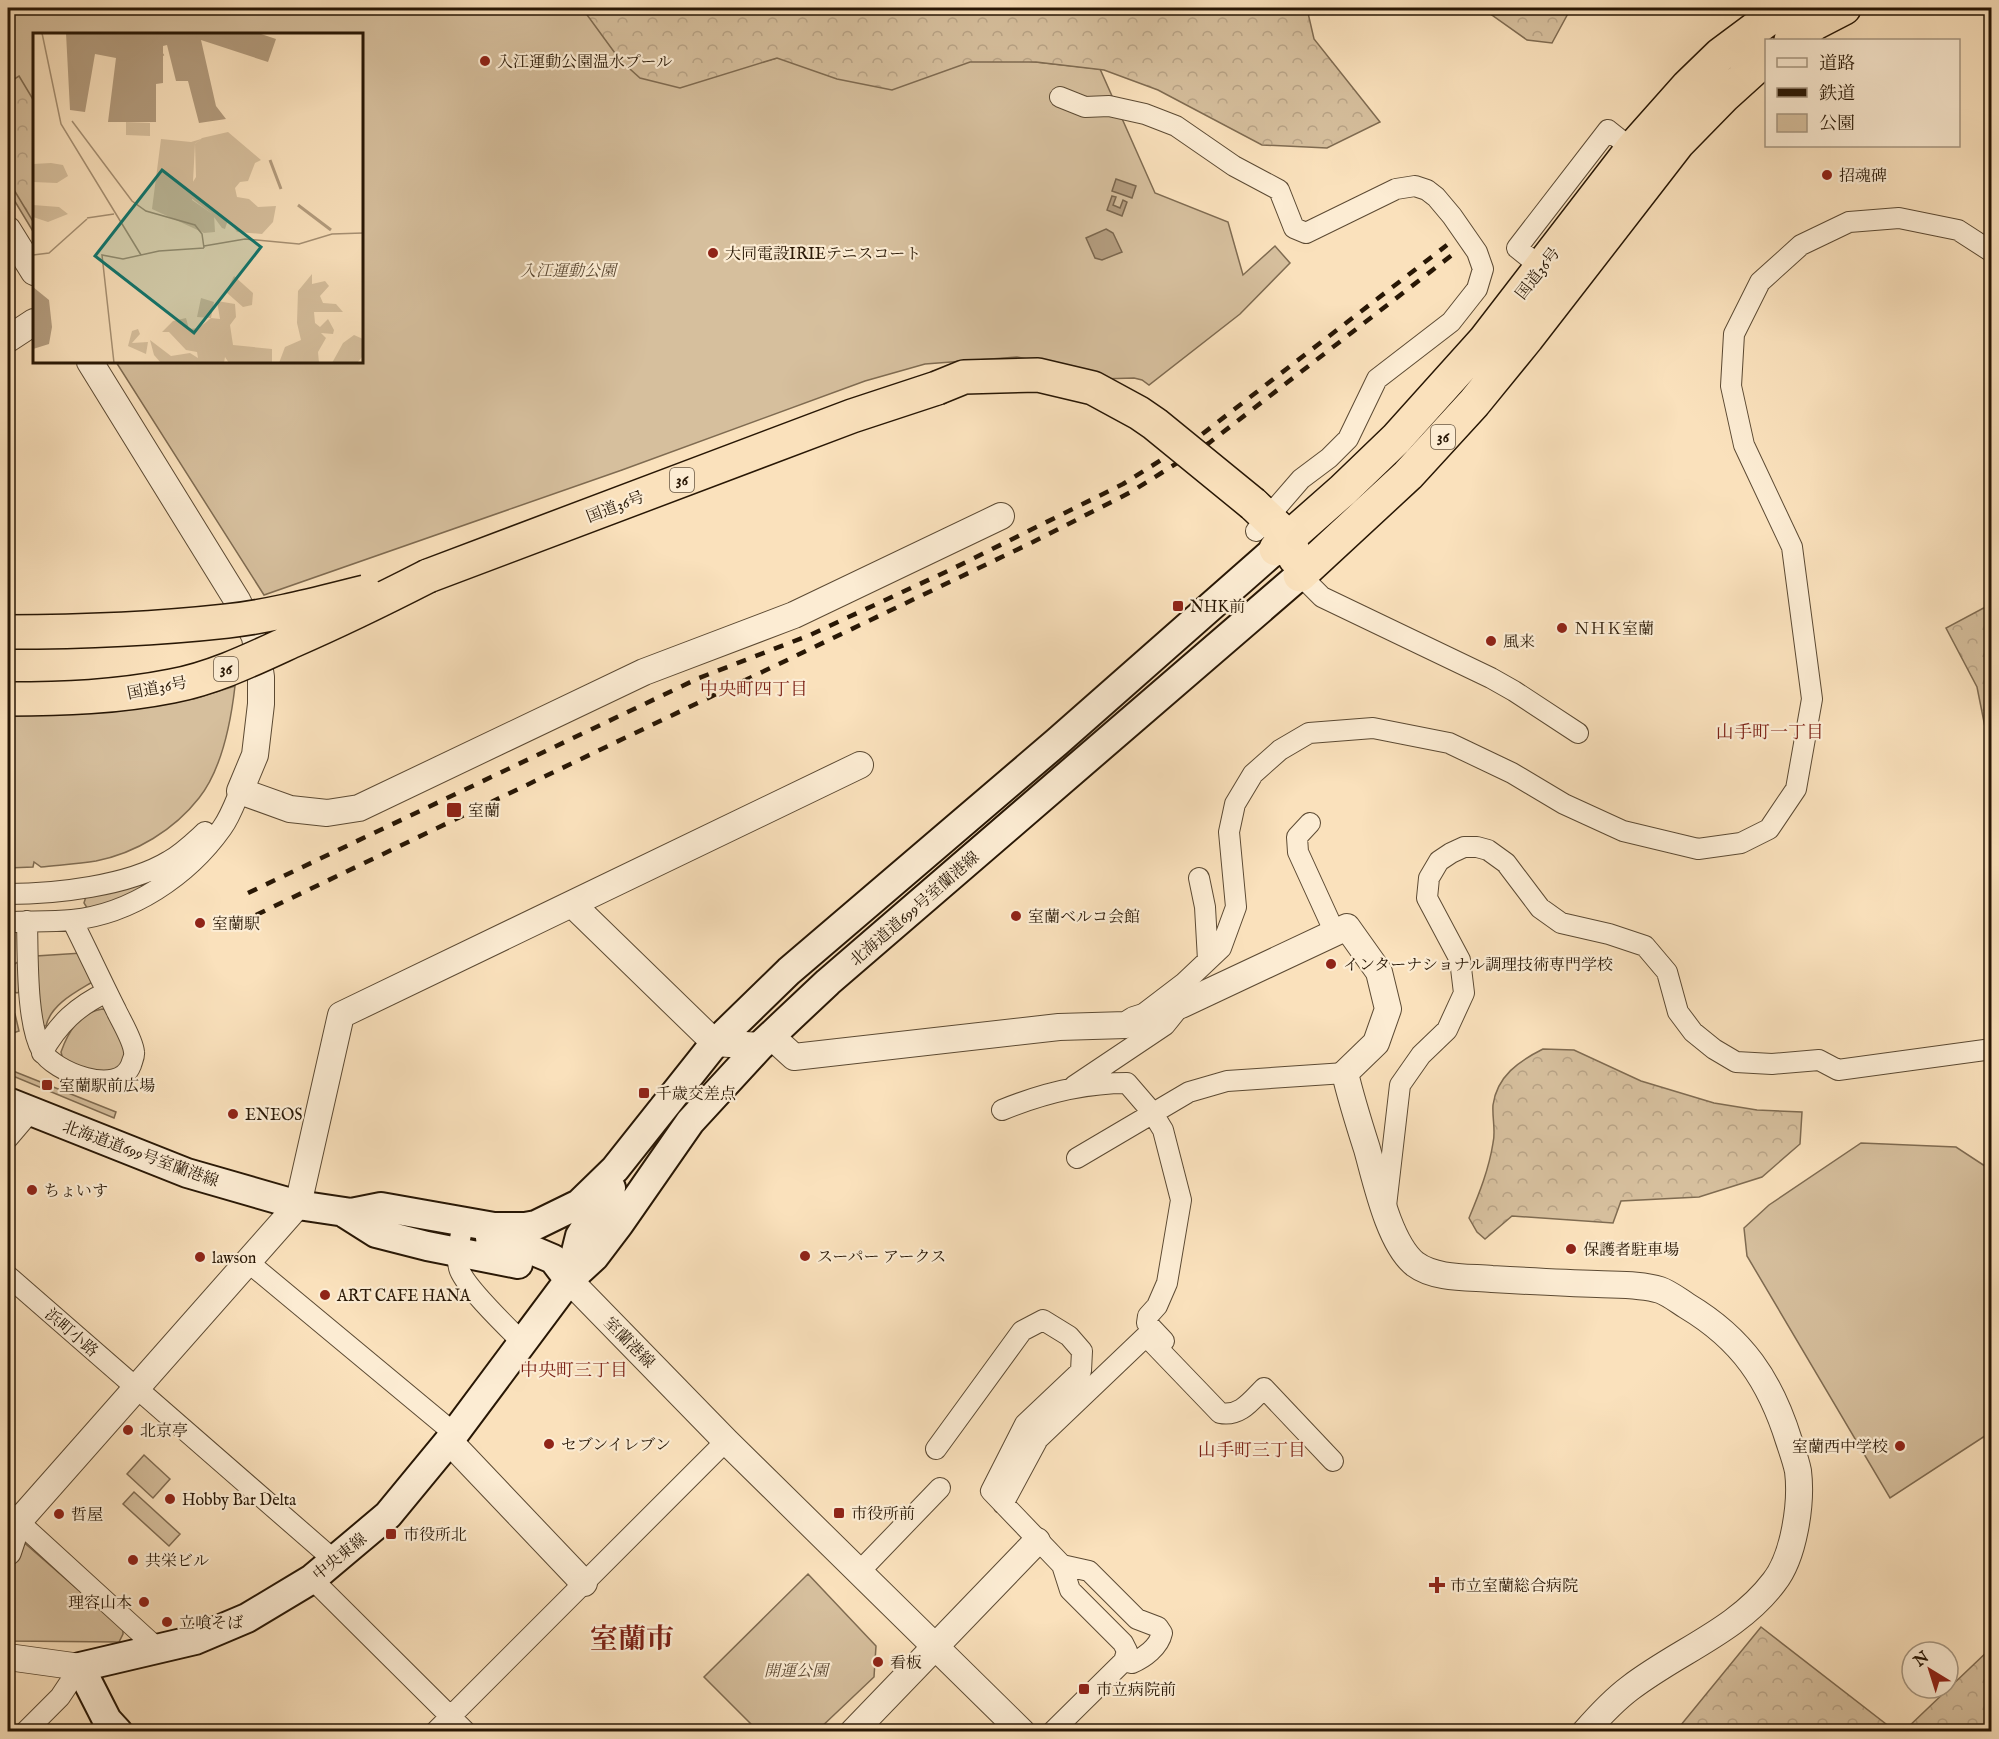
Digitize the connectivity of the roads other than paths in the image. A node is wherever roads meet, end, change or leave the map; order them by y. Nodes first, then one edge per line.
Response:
1 (1783, 8) edge
2 (1844, 8) edge
3 (1792, 39) edge
4 (1765, 60) edge
5 (1060, 97) dead end
6 (8, 230) edge
7 (1992, 252) edge
8 (33, 270) edge
9 (33, 323) edge
10 (8, 339) edge
11 (91, 363) edge
12 (1001, 516) dead end
13 (1263, 526) junction
14 (1300, 575) junction
15 (428, 576) junction
16 (8, 632) edge
17 (8, 699) edge
18 (1578, 733) dead end
19 (860, 765) dead end
20 (240, 791) junction
21 (1310, 832) dead end
22 (1199, 878) dead end
23 (8, 894) edge
24 (573, 904) junction
25 (72, 920) junction
26 (17, 921) edge
27 (1335, 933) junction
28 (1208, 960) junction
29 (107, 992) junction
30 (1181, 1005) junction
31 (1137, 1020) junction
32 (765, 1041) junction
33 (715, 1043) junction
34 (1992, 1049) edge
35 (42, 1053) junction
36 (1345, 1073) junction
37 (1070, 1090) junction
38 (19, 1107) edge
39 (1002, 1110) dead end
40 (1152, 1112) junction
41 (8, 1138) edge
42 (1077, 1158) dead end
43 (615, 1169) junction
44 (298, 1205) junction
45 (1385, 1211) junction
46 (461, 1235) junction
47 (248, 1262) junction
48 (8, 1276) edge
49 (569, 1280) junction
50 (523, 1343) junction
51 (1166, 1357) junction
52 (136, 1389) junction
53 (452, 1438) junction
54 (726, 1441) junction
55 (936, 1449) dead end
56 (1334, 1461) dead end
57 (940, 1488) dead end
58 (1003, 1504) junction
59 (13, 1517) edge
60 (1037, 1541) junction
61 (8, 1551) edge
62 (335, 1561) junction
63 (1062, 1565) junction
64 (859, 1572) junction
65 (312, 1580) junction
66 (584, 1583) junction
67 (935, 1647) junction
68 (158, 1649) junction
69 (8, 1657) edge
70 (1124, 1661) junction
71 (80, 1667) junction
72 (451, 1716) junction
73 (25, 1731) edge
74 (118, 1731) edge
75 (435, 1731) edge
76 (466, 1731) edge
77 (853, 1731) edge
78 (1022, 1731) edge
79 (1052, 1731) edge
80 (1585, 1731) edge

1 - 13 highway, 国道36号 / 36
2 - 3 highway
4 - 14 highway, 国道36号 / 36
5 - 13 street
6 - 8 street
7 - 28 street
9 - 10 street
11 - 20 street
12 - 20 street
13 - 14 highway
13 - 15 highway, 国道36号 / 36, bridge
13 - 33 main road, 北海道道699号室蘭港線
14 - 18 street
14 - 32 main road, 北海道道699号室蘭港線
15 - 16 highway, 国道36号 / 36, bridge
15 - 17 highway, 国道36号 / 36, bridge
19 - 24 street
20 - 23 street
20 - 25 street
21 - 27 street
22 - 28 street
24 - 33 street
24 - 44 street
25 - 26 street
25 - 29 street
26 - 35 street
27 - 30 street
27 - 36 street
28 - 31 street
29 - 35 street
29 - 35 street
30 - 31 street
30 - 37 street
31 - 32 street
32 - 33 street
32 - 49 main road, 北海道道699号室蘭港線
33 - 43 main road, 北海道道699号室蘭港線
34 - 45 street
36 - 40 street
36 - 45 street
37 - 39 street
37 - 40 street
38 - 41 street
38 - 44 main road, 北海道道699号室蘭港線
40 - 42 street
40 - 51 street
43 - 46 main road, 北海道道699号室蘭港線
43 - 49 main road, 北海道道699号室蘭港線
44 - 46 main road, 北海道道699号室蘭港線
44 - 47 street
45 - 80 street
46 - 49 main road, 北海道道699号室蘭港線
46 - 50 street
47 - 52 street
47 - 53 street
48 - 52 street, 浜町小路
49 - 50 main road, 中央東線
49 - 54 street, 室蘭港線
50 - 53 main road, 中央東線
51 - 56 street
51 - 58 street
52 - 59 street
52 - 62 street, 浜町小路
53 - 62 main road, 中央東線
53 - 66 street
54 - 64 street, 室蘭港線
54 - 66 street
55 - 58 street
57 - 64 street
58 - 60 street
59 - 61 street
59 - 68 street
60 - 63 street
60 - 67 street
62 - 65 main road, 中央東線
63 - 70 street
63 - 70 street
64 - 67 street, 室蘭港線
65 - 68 main road, 中央東線
65 - 72 street
66 - 72 street
67 - 77 street
67 - 78 street, 室蘭港線
68 - 71 main road, 中央東線
69 - 71 street
70 - 79 street
71 - 73 street
71 - 74 main road
72 - 75 street
72 - 76 street

